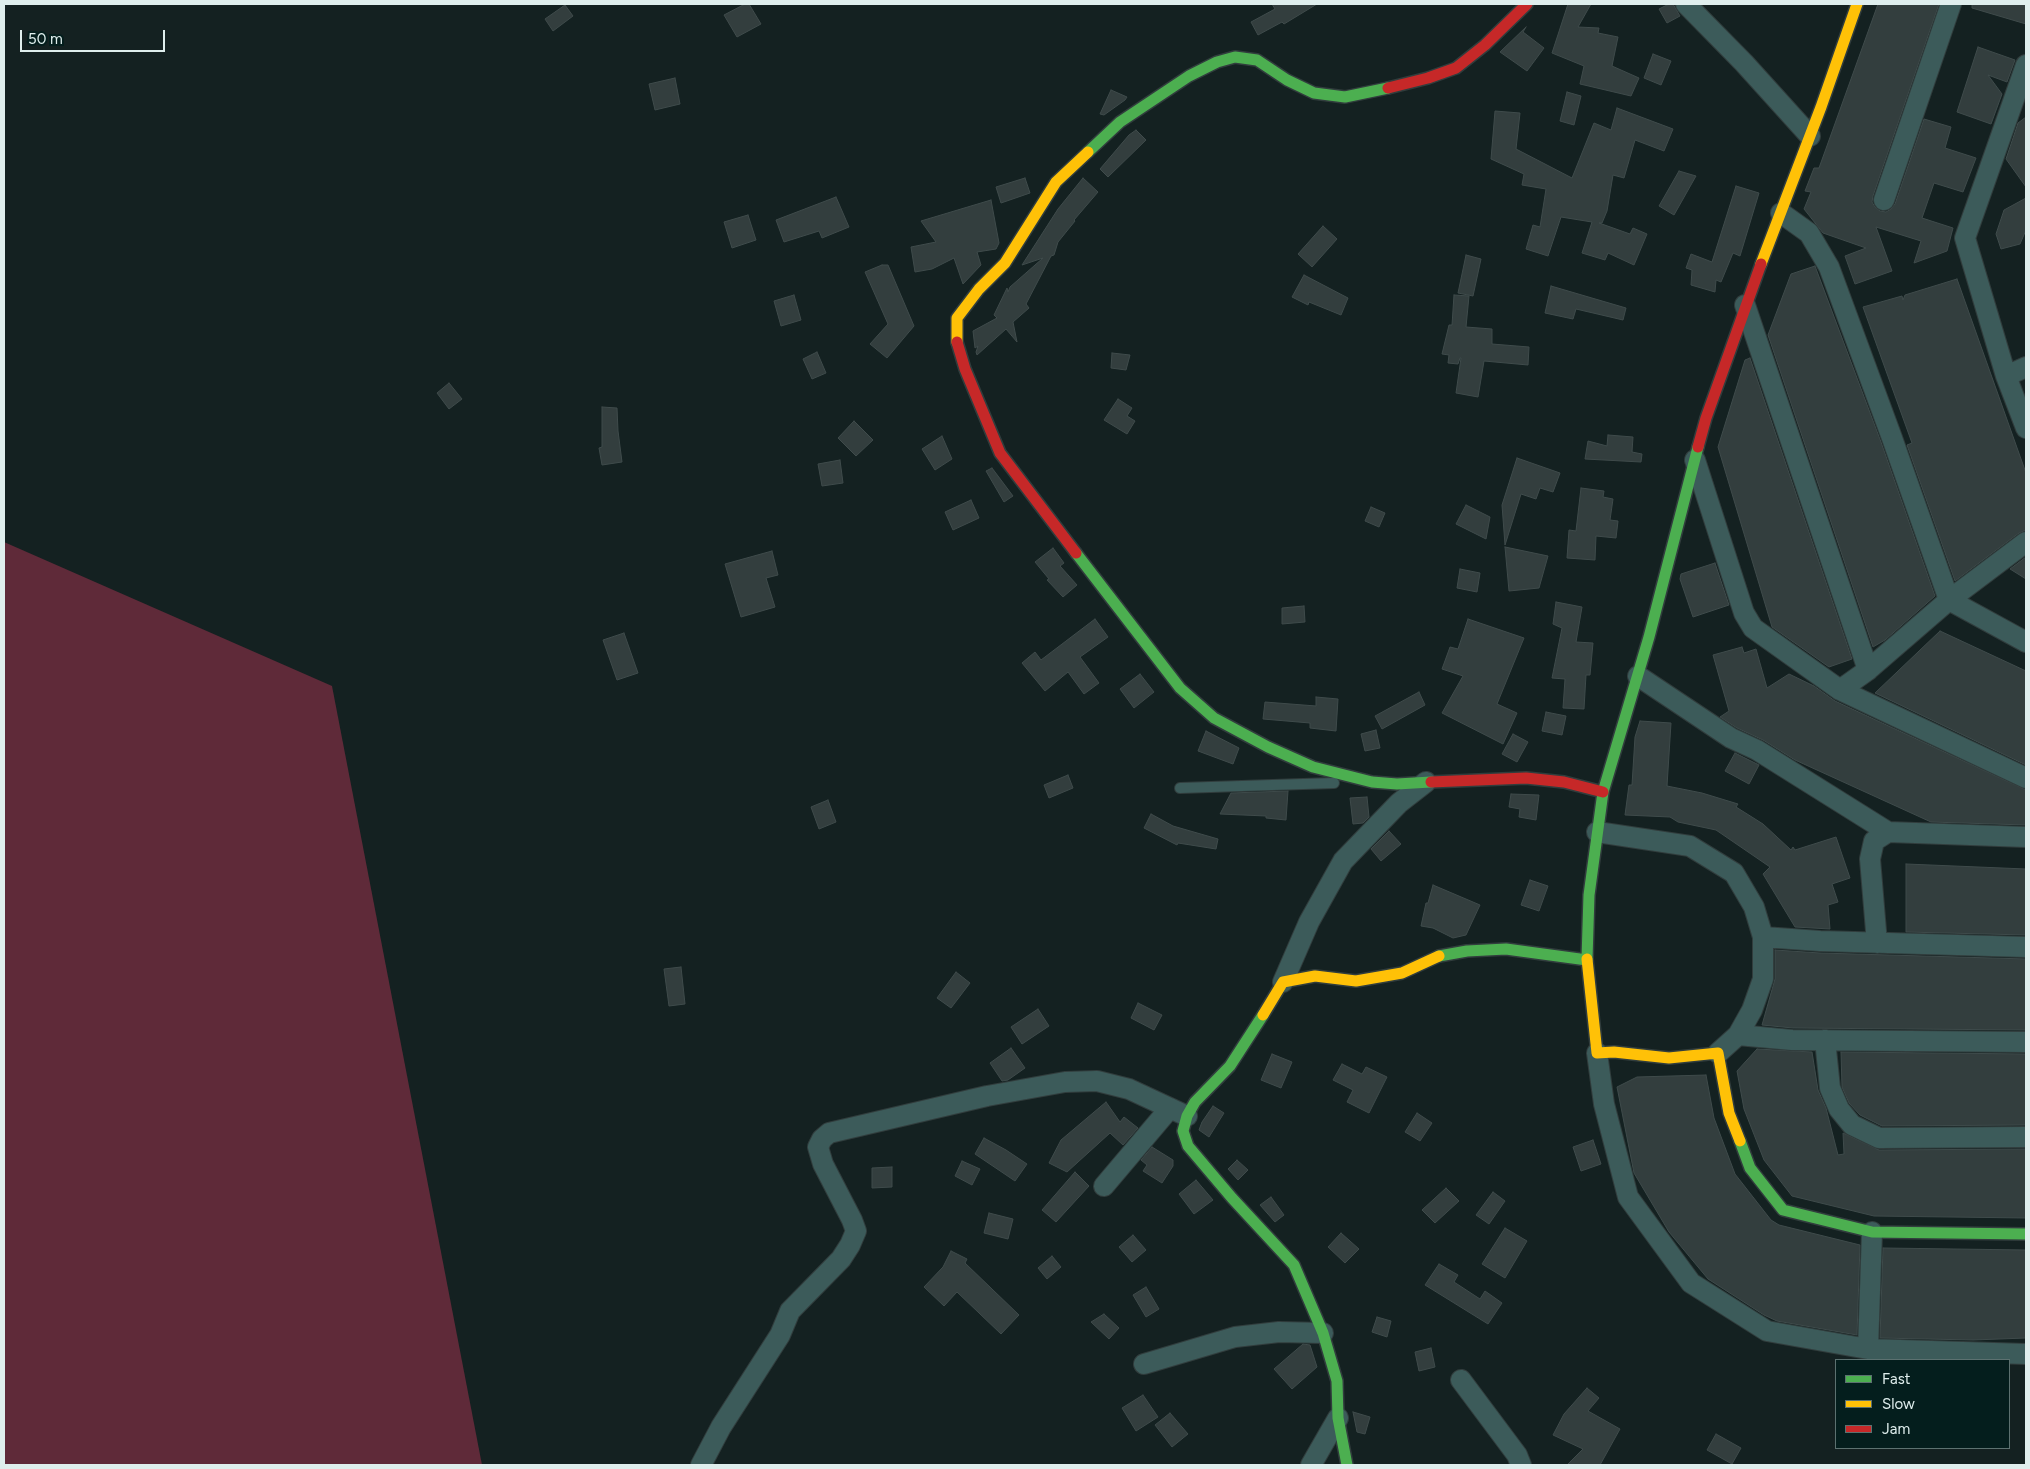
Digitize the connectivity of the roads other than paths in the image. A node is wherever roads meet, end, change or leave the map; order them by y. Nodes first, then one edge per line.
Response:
1 (1527, 4) edge
2 (1686, 4) edge
3 (1857, 4) edge
4 (1952, 4) edge
5 (2026, 65) edge
6 (1810, 136) junction
7 (1884, 200) dead end
8 (1781, 213) junction
9 (1745, 305) junction
10 (2026, 367) edge
11 (2006, 376) junction
12 (2026, 428) edge
13 (1695, 460) junction
14 (2026, 542) edge
15 (1949, 600) junction
16 (2026, 642) edge
17 (1868, 670) junction
18 (1638, 676) junction
19 (1840, 690) junction
20 (2026, 778) edge
21 (1372, 782) junction
22 (1426, 782) junction
23 (1180, 788) dead end
24 (1603, 792) junction
25 (1597, 832) junction
26 (1888, 832) junction
27 (2026, 837) edge
28 (1763, 937) junction
29 (1877, 943) junction
30 (2026, 947) edge
31 (1588, 960) junction
32 (1283, 982) junction
33 (1738, 1035) junction
34 (1825, 1040) junction
35 (2026, 1042) edge
36 (1597, 1053) junction
37 (1718, 1053) junction
38 (1178, 1112) junction
39 (2026, 1137) edge
40 (1104, 1186) dead end
41 (1872, 1232) junction
42 (2026, 1234) edge
43 (1323, 1333) junction
44 (1868, 1349) junction
45 (2026, 1354) edge
46 (1144, 1364) dead end
47 (1461, 1380) dead end
48 (1338, 1418) junction
49 (701, 1465) edge
50 (1312, 1465) edge
51 (1347, 1465) edge
52 (1521, 1465) edge

1 - 21 street
2 - 6 street
3 - 6 street
4 - 7 street
5 - 11 street
6 - 8 street
8 - 9 street
8 - 15 street
9 - 13 street
9 - 17 street
10 - 11 street
11 - 12 street
13 - 18 street
13 - 19 street
14 - 15 street
15 - 16 street
15 - 17 street
17 - 19 street
18 - 24 street
18 - 26 street
19 - 20 street
21 - 22 street
21 - 23 lane
22 - 24 street
22 - 32 street
24 - 25 street
25 - 28 street
25 - 31 street
26 - 27 street
26 - 29 street
28 - 29 street
28 - 33 street
29 - 30 street
31 - 32 street
31 - 36 street
32 - 38 street
33 - 34 street
33 - 37 street
34 - 35 street
34 - 39 street
36 - 37 street
36 - 44 street
37 - 41 street
38 - 40 street
38 - 43 street
38 - 49 street
41 - 42 street
41 - 44 street
43 - 46 street
43 - 48 street
44 - 45 street
47 - 52 street
48 - 50 street
48 - 51 street

